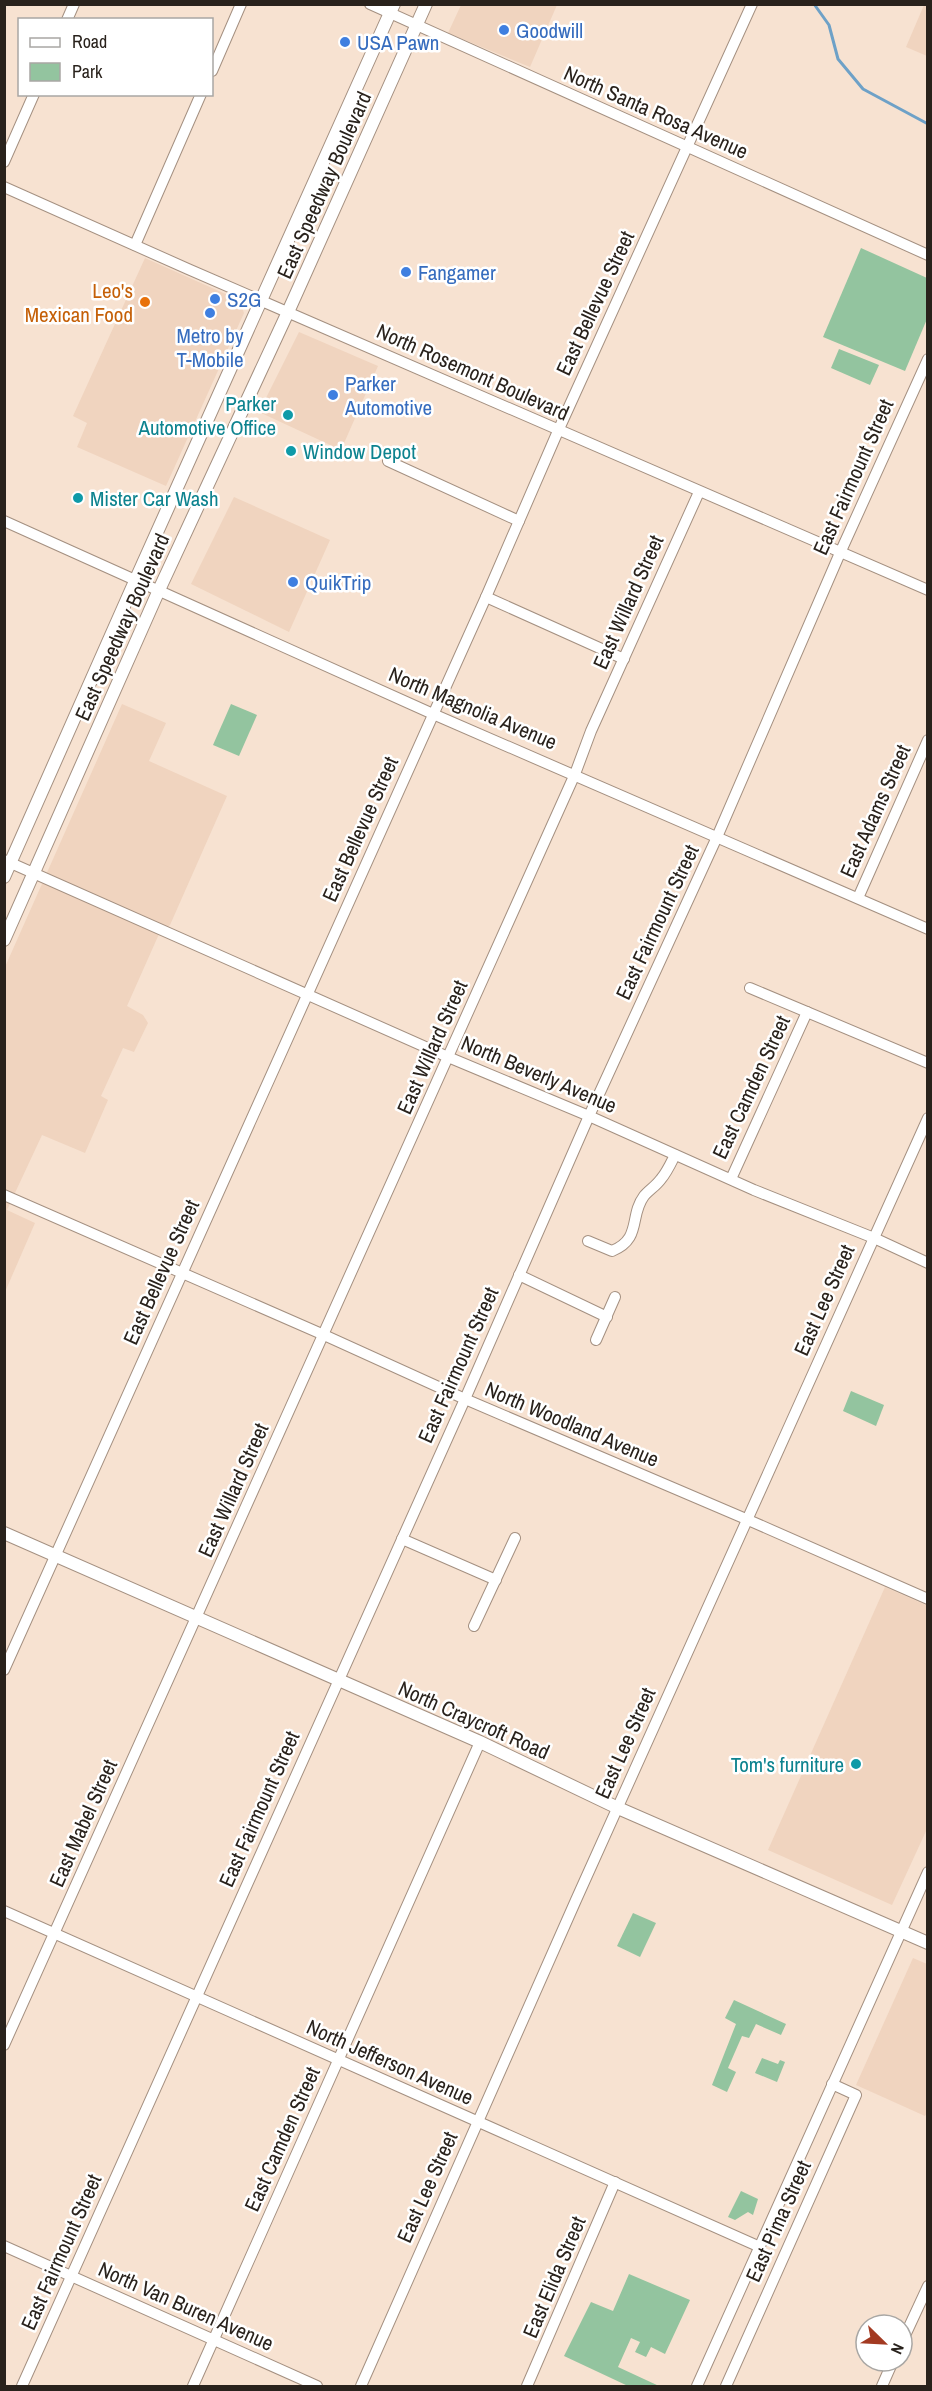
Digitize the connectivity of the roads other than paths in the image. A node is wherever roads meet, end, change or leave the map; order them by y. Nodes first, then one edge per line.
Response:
1 (74, 4) edge
2 (241, 4) edge
3 (369, 4) edge
4 (426, 4) edge
5 (752, 4) edge
6 (392, 9) edge
7 (68, 18) edge
8 (417, 25) junction
9 (213, 69) edge
10 (33, 96) edge
11 (200, 96) edge
12 (687, 148) junction
13 (4, 162) edge
14 (4, 187) edge
15 (135, 245) junction
16 (927, 255) edge
17 (263, 300) junction
18 (288, 312) junction
19 (927, 359) edge
20 (558, 431) junction
21 (388, 461) dead end
22 (699, 492) junction
23 (4, 521) edge
24 (519, 521) junction
25 (840, 552) junction
26 (136, 579) junction
27 (159, 590) junction
28 (927, 590) edge
29 (486, 597) junction
30 (624, 659) junction
31 (433, 714) junction
32 (927, 740) edge
33 (575, 774) junction
34 (717, 837) junction
35 (8, 861) edge
36 (34, 873) junction
37 (4, 877) edge
38 (858, 898) junction
39 (927, 929) edge
40 (4, 940) edge
41 (750, 988) dead end
42 (307, 993) junction
43 (807, 1012) junction
44 (448, 1056) junction
45 (927, 1063) edge
46 (589, 1116) junction
47 (927, 1118) edge
48 (675, 1155) junction
49 (731, 1179) junction
50 (4, 1195) edge
51 (874, 1238) junction
52 (588, 1240) dead end
53 (927, 1263) edge
54 (182, 1273) junction
55 (519, 1275) junction
56 (615, 1298) dead end
57 (607, 1317) junction
58 (324, 1335) junction
59 (596, 1340) dead end
60 (465, 1399) junction
61 (746, 1519) junction
62 (4, 1533) edge
63 (515, 1538) dead end
64 (402, 1539) junction
65 (56, 1555) junction
66 (496, 1580) junction
67 (927, 1599) edge
68 (197, 1617) junction
69 (474, 1626) dead end
70 (4, 1670) edge
71 (338, 1680) junction
72 (480, 1742) junction
73 (618, 1808) junction
74 (927, 1872) edge
75 (4, 1911) edge
76 (901, 1930) junction
77 (55, 1933) junction
78 (927, 1942) edge
79 (196, 1997) junction
80 (4, 2045) edge
81 (338, 2060) junction
82 (832, 2084) junction
83 (478, 2123) junction
84 (615, 2182) junction
85 (4, 2246) edge
86 (760, 2247) junction
87 (72, 2275) junction
88 (927, 2286) edge
89 (914, 2315) edge
90 (214, 2341) junction
91 (22, 2386) edge
92 (193, 2386) edge
93 (317, 2386) edge
94 (361, 2386) edge
95 (527, 2386) edge
96 (697, 2386) edge
97 (726, 2386) edge

1 - 7 street
2 - 9 street
3 - 6 street, North Santa Rosa Avenue
4 - 8 main road, East Speedway Boulevard
5 - 12 street, East Bellevue Street
6 - 8 street, North Santa Rosa Avenue
6 - 17 main road, East Speedway Boulevard
8 - 12 street, North Santa Rosa Avenue
8 - 18 main road, East Speedway Boulevard
10 - 13 street
11 - 15 street
12 - 16 street, North Santa Rosa Avenue
12 - 20 street, East Bellevue Street
14 - 15 street, North Rosemont Boulevard
15 - 17 street, North Rosemont Boulevard
17 - 18 street, North Rosemont Boulevard
17 - 26 main road, East Speedway Boulevard
18 - 20 street, North Rosemont Boulevard
18 - 27 main road, East Speedway Boulevard
19 - 25 street, East Fairmount Street
20 - 22 street, North Rosemont Boulevard
20 - 24 street, East Bellevue Street
21 - 24 street
22 - 25 street, North Rosemont Boulevard
22 - 30 street, East Willard Street
23 - 26 street, North Magnolia Avenue
24 - 29 street, East Bellevue Street
25 - 28 street, North Rosemont Boulevard
25 - 34 street, East Fairmount Street
26 - 27 street, North Magnolia Avenue
26 - 35 main road, East Speedway Boulevard
27 - 31 street, North Magnolia Avenue
27 - 36 main road, East Speedway Boulevard
29 - 30 street
29 - 31 street, East Bellevue Street
30 - 33 street, East Willard Street
31 - 33 street, North Magnolia Avenue
31 - 42 street, East Bellevue Street
32 - 38 street, East Adams Street
33 - 34 street, North Magnolia Avenue
33 - 44 street, East Willard Street
34 - 38 street, North Magnolia Avenue
34 - 46 street, East Fairmount Street
35 - 36 street, North Beverly Avenue
35 - 37 main road, East Speedway Boulevard
36 - 40 main road, East Speedway Boulevard
36 - 42 street, North Beverly Avenue
38 - 39 street, North Magnolia Avenue
41 - 43 street
42 - 44 street, North Beverly Avenue
42 - 54 street, East Bellevue Street
43 - 45 street
43 - 49 street, East Camden Street
44 - 46 street, North Beverly Avenue
44 - 58 street, East Willard Street
46 - 48 street, North Beverly Avenue
46 - 55 street, East Fairmount Street
47 - 51 street, East Lee Street
48 - 49 street, North Beverly Avenue
48 - 52 street
49 - 51 street, North Beverly Avenue
50 - 54 street, North Woodland Avenue
51 - 53 street, North Beverly Avenue
51 - 61 street, East Lee Street
54 - 58 street, North Woodland Avenue
54 - 65 street, East Bellevue Street
55 - 57 street
55 - 60 street, East Fairmount Street
56 - 57 street
57 - 59 street
58 - 60 street, North Woodland Avenue
58 - 68 street, East Willard Street
60 - 61 street, North Woodland Avenue
60 - 64 street, East Fairmount Street
61 - 67 street, North Woodland Avenue
61 - 73 street, East Lee Street
62 - 65 main road, North Craycroft Road
63 - 66 street
64 - 66 street
64 - 71 street, East Fairmount Street
65 - 68 main road, North Craycroft Road
65 - 70 street, East Bellevue Street
66 - 69 street
68 - 71 main road, North Craycroft Road
68 - 77 street, East Mabel Street
71 - 72 main road, North Craycroft Road
71 - 79 street, East Fairmount Street
72 - 73 main road, North Craycroft Road
72 - 81 street, East Camden Street
73 - 76 main road, North Craycroft Road
73 - 83 street, East Lee Street
74 - 76 street, East Pima Street
75 - 77 street, North Jefferson Avenue
76 - 78 main road, North Craycroft Road
76 - 82 street, East Pima Street
77 - 79 street, North Jefferson Avenue
77 - 80 street, East Mabel Street
79 - 81 street, North Jefferson Avenue
79 - 87 street, East Fairmount Street
81 - 83 street, North Jefferson Avenue
81 - 90 street, East Camden Street
82 - 86 street, East Pima Street
82 - 97 street, East Pima Street
83 - 84 street, North Jefferson Avenue
83 - 94 street, East Lee Street
84 - 86 street, North Jefferson Avenue
84 - 95 street, East Elida Street
85 - 87 street, North Van Buren Avenue
86 - 96 street, East Pima Street
87 - 90 street, North Van Buren Avenue
87 - 91 street, East Fairmount Street
88 - 89 street
90 - 92 street, East Camden Street
90 - 93 street, North Van Buren Avenue

